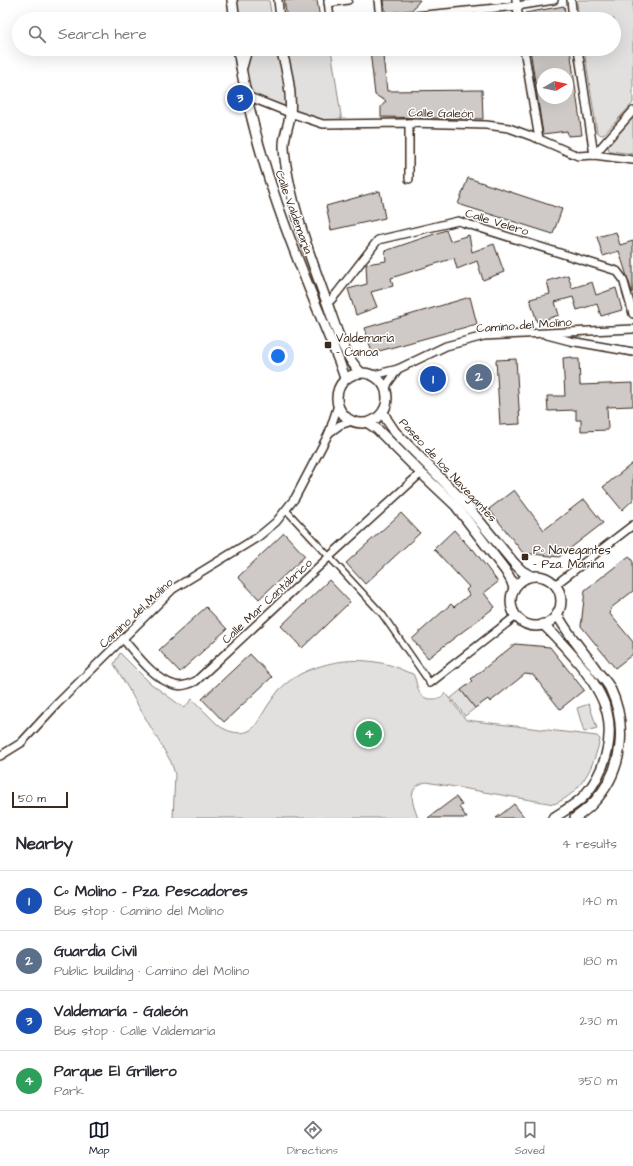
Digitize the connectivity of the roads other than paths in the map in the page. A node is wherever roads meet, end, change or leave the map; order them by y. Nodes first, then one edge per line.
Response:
1 (232, 0) edge
2 (278, 0) edge
3 (348, 0) edge
4 (378, 0) edge
5 (554, 0) edge
6 (571, 0) edge
7 (328, 2) edge
8 (517, 3) edge
9 (234, 12) edge
10 (279, 12) edge
11 (329, 12) edge
12 (379, 12) edge
13 (442, 12) edge
14 (572, 12) edge
15 (239, 56) edge
16 (245, 56) edge
17 (283, 56) edge
18 (286, 56) edge
19 (525, 56) edge
20 (579, 56) edge
21 (241, 68) junction
22 (287, 72) junction
23 (247, 96) junction
24 (633, 111) edge
25 (290, 113) junction
26 (409, 123) junction
27 (539, 139) junction
28 (594, 155) junction
29 (633, 160) edge
30 (409, 179) dead end
31 (327, 301) junction
32 (633, 314) edge
33 (633, 329) edge
34 (541, 334) junction
35 (633, 352) edge
36 (398, 369) junction
37 (361, 372) junction
38 (374, 375) junction
39 (345, 378) junction
40 (386, 389) junction
41 (338, 405) junction
42 (383, 412) junction
43 (352, 421) junction
44 (368, 423) junction
45 (329, 433) junction
46 (421, 473) junction
47 (286, 510) junction
48 (633, 525) edge
49 (329, 557) junction
50 (531, 576) junction
51 (555, 585) junction
52 (514, 588) junction
53 (557, 614) junction
54 (516, 616) junction
55 (542, 624) junction
56 (123, 639) junction
57 (430, 682) joint
58 (0, 756) edge
59 (553, 818) edge
60 (575, 818) edge

1 - 9 main road
2 - 10 street
3 - 7 street
4 - 12 street
5 - 8 street
6 - 14 street
7 - 11 street
8 - 13 street
15 - 21 main road, Calle Valdemaría
16 - 21 main road
17 - 22 main road, Calle Valdemaría
18 - 22 street, Calle Valdemaría
19 - 27 street
20 - 28 street
21 - 23 main road, Calle Valdemaría
22 - 25 main road, Calle Valdemaría
23 - 25 street, Calle Galeón
23 - 39 main road, Calle Valdemaría
24 - 28 street
25 - 26 street, Calle Galeón
25 - 31 main road, Calle Valdemaría
26 - 27 street, Calle Galeón
26 - 30 street
27 - 28 street, Calle Galeón
28 - 29 street, Calle Galeón
31 - 32 street, Calle Velero
31 - 37 main road, Calle Valdemaría
33 - 34 street, Camino del Molino
34 - 35 street
34 - 36 street, Camino del Molino
36 - 38 street, Camino del Molino
36 - 40 street
37 - 38 main road
37 - 39 main road
38 - 40 main road
39 - 41 main road
40 - 42 main road
41 - 43 main road
41 - 45 street, Camino del Molino
42 - 44 main road
42 - 50 main road, Paseo de los Navegantes
43 - 44 main road
43 - 45 street
44 - 46 main road, Paseo de los Navegantes
45 - 47 street, Camino del Molino
46 - 49 street, Calle Mar Cantábrico
46 - 52 main road, Paseo de los Navegantes
47 - 49 street
47 - 56 street, Camino del Molino
48 - 51 street
49 - 56 street, Calle Mar Cantábrico
49 - 57 street
50 - 51 main road
50 - 52 main road
51 - 53 main road
52 - 54 main road
53 - 55 main road
53 - 60 main road
54 - 55 main road
54 - 57 street
55 - 59 main road
56 - 58 street, Camino del Molino

